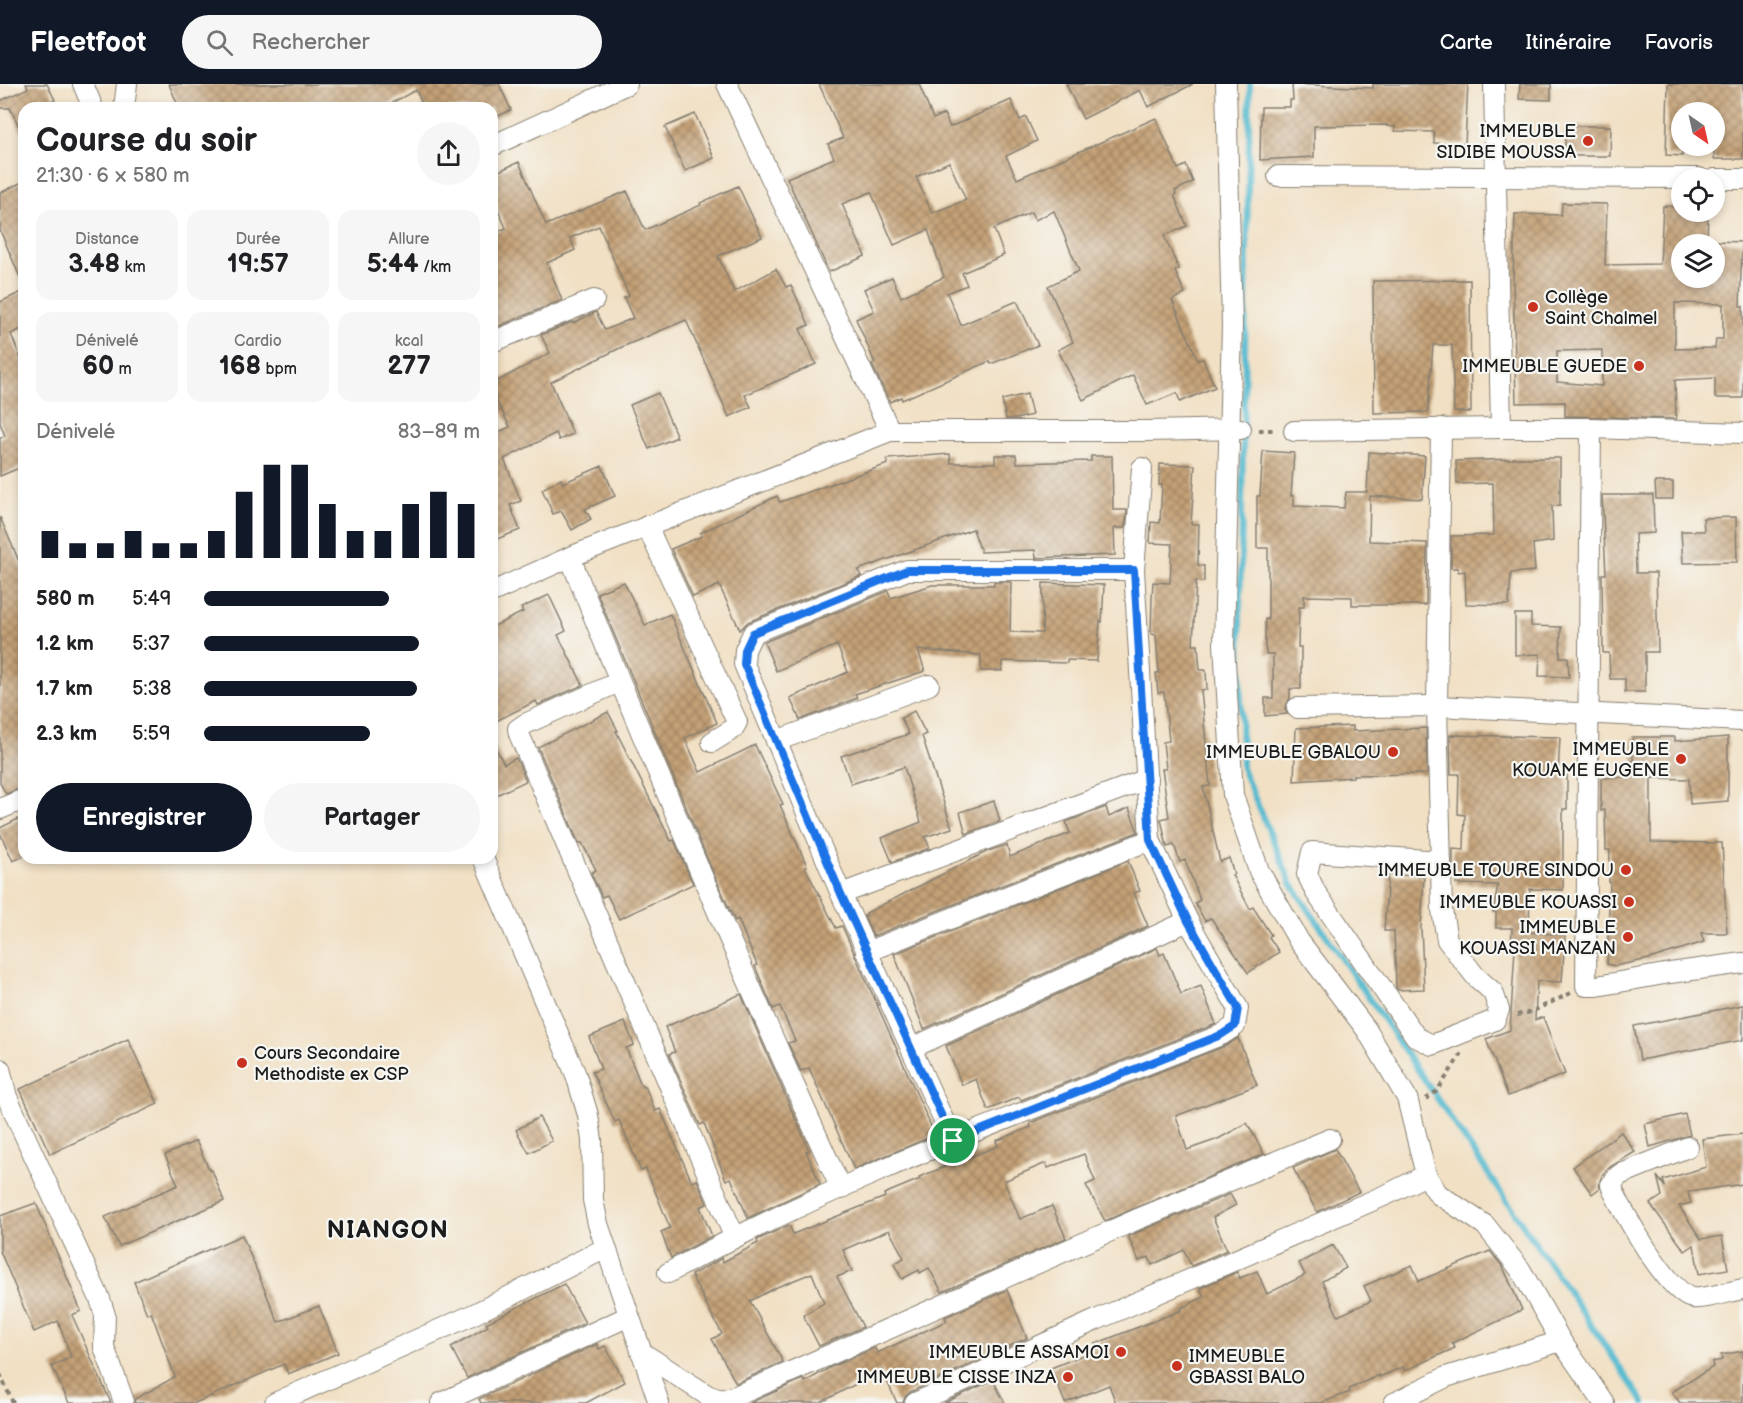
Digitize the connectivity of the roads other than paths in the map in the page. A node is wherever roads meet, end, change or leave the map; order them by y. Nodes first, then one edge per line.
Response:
1 (82, 84) edge
2 (127, 84) edge
3 (627, 84) edge
4 (727, 84) edge
5 (1226, 84) edge
6 (1494, 84) edge
7 (90, 102) edge
8 (125, 102) edge
9 (498, 143) edge
10 (1278, 176) dead end
11 (1495, 177) junction
12 (1671, 178) edge
13 (1725, 179) edge
14 (1743, 179) edge
15 (594, 300) dead end
16 (498, 340) edge
17 (1442, 428) junction
18 (1501, 428) junction
19 (1591, 428) junction
20 (1235, 429) junction
21 (890, 431) junction
22 (1294, 431) road end
23 (1743, 433) edge
24 (1142, 468) dead end
25 (647, 526) junction
26 (570, 557) junction
27 (1134, 570) junction
28 (498, 589) edge
29 (619, 682) junction
30 (929, 685) dead end
31 (1437, 706) junction
32 (1297, 708) dead end
33 (1587, 715) junction
34 (1743, 722) edge
35 (776, 741) junction
36 (712, 742) dead end
37 (1147, 779) junction
38 (18, 802) edge
39 (0, 809) edge
40 (1150, 840) junction
41 (1441, 861) junction
42 (486, 864) edge
43 (841, 894) junction
44 (1188, 921) junction
45 (866, 952) junction
46 (1743, 963) edge
47 (912, 1048) junction
48 (0, 1069) edge
49 (1330, 1139) dead end
50 (953, 1141) junction
51 (1688, 1147) dead end
52 (1426, 1175) junction
53 (841, 1189) junction
54 (734, 1236) junction
55 (606, 1248) junction
56 (668, 1273) dead end
57 (1743, 1289) edge
58 (629, 1316) junction
59 (1561, 1341) junction
60 (641, 1352) junction
61 (123, 1399) dead end
62 (738, 1400) edge
63 (275, 1403) edge
64 (441, 1403) edge
65 (659, 1403) edge
66 (915, 1403) edge
67 (1394, 1403) edge
68 (1604, 1403) edge

1 - 7 street
2 - 8 street
3 - 9 street
4 - 21 street
5 - 20 street
6 - 11 street
10 - 11 street
11 - 12 street
11 - 18 street
13 - 14 street
15 - 16 street
17 - 18 street
17 - 22 street
17 - 31 street
18 - 19 street
19 - 23 street
19 - 33 street
20 - 21 street
20 - 52 street
21 - 25 street
24 - 27 street
25 - 26 street
25 - 36 street
26 - 28 street
26 - 29 street
27 - 35 street
27 - 37 street
29 - 53 street
29 - 54 street
30 - 35 street
31 - 32 street
31 - 33 street
31 - 41 street
33 - 34 street
33 - 46 street
35 - 43 street
37 - 40 street
37 - 43 street
38 - 39 street
40 - 44 street
40 - 45 street
41 - 41 street
42 - 55 street
43 - 45 street
44 - 47 street
44 - 50 street
45 - 47 street
47 - 50 street
48 - 61 street
49 - 62 street
50 - 53 street
51 - 57 street
52 - 59 street
52 - 66 street
53 - 54 street
54 - 56 street
55 - 58 street
55 - 63 street
58 - 60 street
58 - 64 street
59 - 67 street
59 - 68 street
60 - 62 street
60 - 65 street

